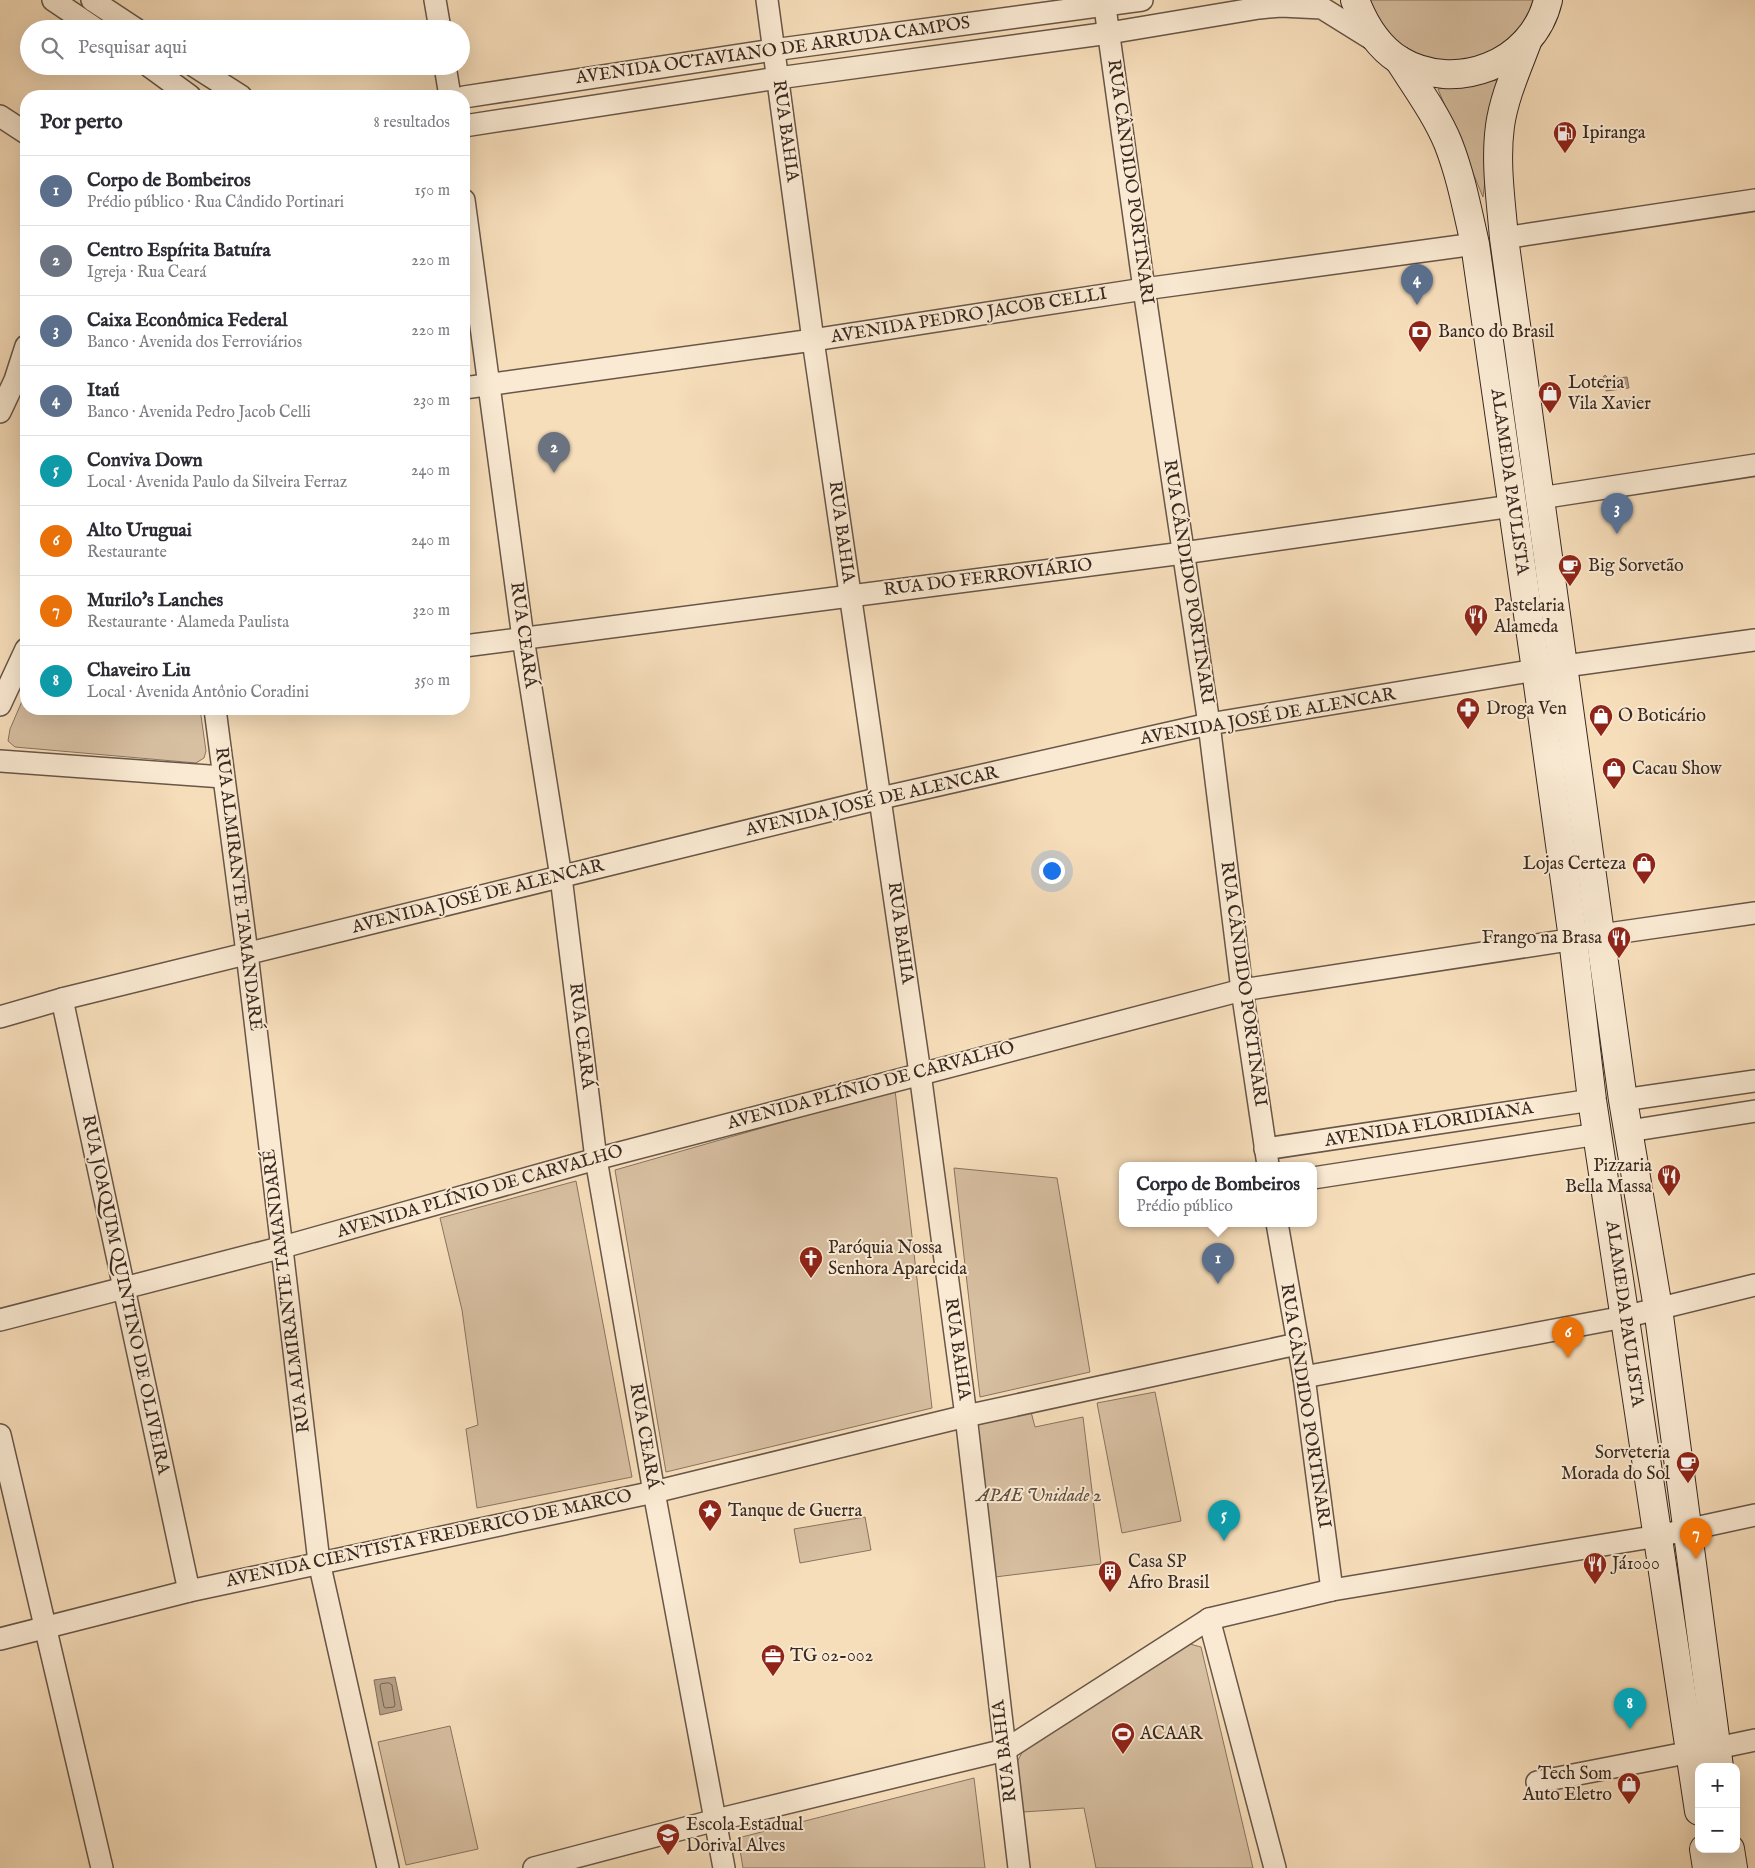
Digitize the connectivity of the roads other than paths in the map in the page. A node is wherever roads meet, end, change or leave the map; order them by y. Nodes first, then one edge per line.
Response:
1 (53, 0) edge
2 (92, 0) edge
3 (435, 0) edge
4 (767, 0) edge
5 (1142, 0) edge
6 (1355, 0) edge
7 (1105, 2) edge
8 (1549, 4) edge
9 (109, 14) edge
10 (83, 20) edge
11 (438, 20) edge
12 (1110, 33) junction
13 (1527, 42) junction
14 (773, 50) junction
15 (1389, 52) junction
16 (161, 75) edge
17 (208, 75) edge
18 (446, 75) edge
19 (778, 78) junction
20 (182, 90) edge
21 (232, 90) edge
22 (449, 90) edge
23 (470, 96) edge
24 (0, 116) edge
25 (470, 125) edge
26 (20, 129) edge
27 (1755, 200) edge
28 (1504, 238) junction
29 (1475, 244) junction
30 (470, 246) edge
31 (1144, 289) junction
32 (813, 340) junction
33 (20, 356) edge
34 (8, 375) edge
35 (488, 385) junction
36 (470, 387) edge
37 (0, 412) edge
38 (1755, 465) edge
39 (1540, 498) junction
40 (1512, 506) junction
41 (1183, 553) junction
42 (850, 596) junction
43 (523, 638) junction
44 (1755, 640) edge
45 (470, 645) edge
46 (20, 662) edge
47 (1563, 666) junction
48 (1536, 670) junction
49 (0, 704) edge
50 (216, 715) edge
51 (1209, 724) junction
52 (0, 762) edge
53 (223, 778) junction
54 (881, 798) junction
55 (561, 877) junction
56 (1755, 913) edge
57 (1601, 935) junction
58 (1573, 940) junction
59 (248, 954) junction
60 (1242, 990) junction
61 (62, 999) junction
62 (0, 1017) edge
63 (920, 1073) junction
64 (1755, 1081) edge
65 (1592, 1100) junction
66 (1623, 1100) junction
67 (1755, 1112) edge
68 (1629, 1131) junction
69 (1598, 1134) junction
70 (1266, 1157) edge
71 (596, 1159) junction
72 (1317, 1177) edge
73 (1278, 1227) edge
74 (283, 1246) junction
75 (1755, 1285) edge
76 (123, 1288) junction
77 (1658, 1308) junction
78 (1624, 1317) junction
79 (0, 1320) edge
80 (1297, 1344) junction
81 (1304, 1377) junction
82 (966, 1416) junction
83 (0, 1435) edge
84 (654, 1492) junction
85 (1755, 1515) edge
86 (1688, 1530) junction
87 (1658, 1536) junction
88 (319, 1562) junction
89 (1332, 1590) junction
90 (189, 1591) junction
91 (1209, 1619) junction
92 (46, 1628) junction
93 (0, 1639) edge
94 (1755, 1740) edge
95 (1005, 1750) junction
96 (1709, 1756) edge
97 (1537, 1782) dead end
98 (1700, 1808) edge
99 (716, 1820) junction
100 (1705, 1853) edge
101 (1731, 1853) edge
102 (102, 1868) edge
103 (388, 1868) edge
104 (534, 1868) edge
105 (724, 1868) edge
106 (1019, 1868) edge
107 (1275, 1868) edge
108 (1707, 1868) edge
109 (1733, 1868) edge

1 - 10 street
2 - 9 street
3 - 11 street
4 - 14 street, RUA BAHIA
5 - 7 street, AVENIDA OCTAVIANO DE ARRUDA CAMPOS
6 - 15 main road, ALAMEDA PAULISTA
7 - 12 street, RUA CÂNDIDO PORTINARI
7 - 14 street, AVENIDA OCTAVIANO DE ARRUDA CAMPOS
8 - 13 main road
12 - 15 street, AVENIDA OCTAVIANO DE ARRUDA CAMPOS
12 - 19 street, AVENIDA OCTAVIANO DE ARRUDA CAMPOS
12 - 31 street, RUA CÂNDIDO PORTINARI
13 - 15 main road
13 - 28 main road, ALAMEDA PAULISTA
14 - 19 street, RUA BAHIA
14 - 23 street, AVENIDA OCTAVIANO DE ARRUDA CAMPOS
15 - 29 main road, ALAMEDA PAULISTA
16 - 20 street
17 - 21 street
18 - 22 street
19 - 25 street, AVENIDA OCTAVIANO DE ARRUDA CAMPOS
19 - 32 street, RUA BAHIA
24 - 26 street
27 - 28 street
28 - 39 main road, ALAMEDA PAULISTA
29 - 31 street, AVENIDA PEDRO JACOB CELLI
29 - 40 main road, ALAMEDA PAULISTA
30 - 35 street, RUA CEARÁ
31 - 32 street, AVENIDA PEDRO JACOB CELLI
31 - 41 street, RUA CÂNDIDO PORTINARI
32 - 35 street, AVENIDA PEDRO JACOB CELLI
32 - 42 street, RUA BAHIA
33 - 34 street
34 - 37 street
35 - 36 street, AVENIDA PEDRO JACOB CELLI
35 - 43 street, RUA CEARÁ
38 - 39 street
39 - 47 main road, ALAMEDA PAULISTA
40 - 41 street, RUA DO FERROVIÁRIO
40 - 48 main road, ALAMEDA PAULISTA
41 - 42 street, RUA DO FERROVIÁRIO
41 - 51 street, RUA CÂNDIDO PORTINARI
42 - 43 street, RUA DO FERROVIÁRIO
42 - 54 street, RUA BAHIA
43 - 45 street, RUA DO FERROVIÁRIO
43 - 55 street, RUA CEARÁ
44 - 47 street, AVENIDA JOSÉ DE ALENCAR
46 - 49 street
47 - 48 street, AVENIDA JOSÉ DE ALENCAR
47 - 57 main road, ALAMEDA PAULISTA
48 - 51 street, AVENIDA JOSÉ DE ALENCAR
48 - 58 main road, ALAMEDA PAULISTA
50 - 53 street, RUA ALMIRANTE TAMANDARÉ
51 - 54 street, AVENIDA JOSÉ DE ALENCAR
51 - 60 street, RUA CÂNDIDO PORTINARI
52 - 53 street
53 - 59 street, RUA ALMIRANTE TAMANDARÉ
54 - 55 street, AVENIDA JOSÉ DE ALENCAR
54 - 63 street, RUA BAHIA
55 - 59 street, AVENIDA JOSÉ DE ALENCAR
55 - 71 street, RUA CEARÁ
56 - 57 street, AVENIDA PLÍNIO DE CARVALHO
57 - 58 street, AVENIDA PLÍNIO DE CARVALHO
57 - 66 main road, ALAMEDA PAULISTA
58 - 60 street, AVENIDA PLÍNIO DE CARVALHO
58 - 65 main road, ALAMEDA PAULISTA
59 - 61 street, AVENIDA JOSÉ DE ALENCAR
59 - 74 street, RUA ALMIRANTE TAMANDARÉ
60 - 63 street, AVENIDA PLÍNIO DE CARVALHO
60 - 70 street, RUA CÂNDIDO PORTINARI
61 - 62 street, AVENIDA JOSÉ DE ALENCAR
61 - 76 street, RUA JOAQUIM QUINTINO DE OLIVEIRA
63 - 71 street, AVENIDA PLÍNIO DE CARVALHO
63 - 82 street, RUA BAHIA
64 - 66 street
65 - 69 main road, ALAMEDA PAULISTA
65 - 70 street, AVENIDA FLORIDIANA
66 - 68 main road, ALAMEDA PAULISTA
67 - 68 street
68 - 77 main road, ALAMEDA PAULISTA
69 - 72 street, AVENIDA FLORIDIANA
69 - 78 main road, ALAMEDA PAULISTA
71 - 74 street, AVENIDA PLÍNIO DE CARVALHO
71 - 84 street, RUA CEARÁ
73 - 80 street, RUA CÂNDIDO PORTINARI
74 - 76 street, AVENIDA PLÍNIO DE CARVALHO
74 - 88 street, RUA ALMIRANTE TAMANDARÉ
75 - 77 street
76 - 79 street, AVENIDA PLÍNIO DE CARVALHO
76 - 90 street, RUA JOAQUIM QUINTINO DE OLIVEIRA
77 - 78 street
77 - 86 main road, ALAMEDA PAULISTA
78 - 81 street
78 - 87 main road, ALAMEDA PAULISTA
80 - 81 street, RUA CÂNDIDO PORTINARI
80 - 82 street, AVENIDA CIENTISTA FREDERICO DE MARCO
81 - 89 street, RUA CÂNDIDO PORTINARI
82 - 84 street, AVENIDA CIENTISTA FREDERICO DE MARCO
82 - 95 street, RUA BAHIA
83 - 92 street
84 - 88 street, AVENIDA CIENTISTA FREDERICO DE MARCO
84 - 99 street, RUA CEARÁ
85 - 86 street
86 - 87 street
86 - 96 main road, ALAMEDA PAULISTA
87 - 89 street
87 - 96 main road, ALAMEDA PAULISTA
88 - 90 street, AVENIDA CIENTISTA FREDERICO DE MARCO
88 - 103 street, RUA ALMIRANTE TAMANDARÉ
89 - 91 street
90 - 92 street, AVENIDA CIENTISTA FREDERICO DE MARCO
91 - 95 street
91 - 107 street
92 - 93 street, AVENIDA CIENTISTA FREDERICO DE MARCO
92 - 102 street
94 - 96 street
95 - 99 street
95 - 106 street, RUA BAHIA
96 - 97 street
96 - 98 main road, ALAMEDA PAULISTA
99 - 104 street
99 - 105 street, RUA CEARÁ
100 - 108 main road
101 - 109 main road

